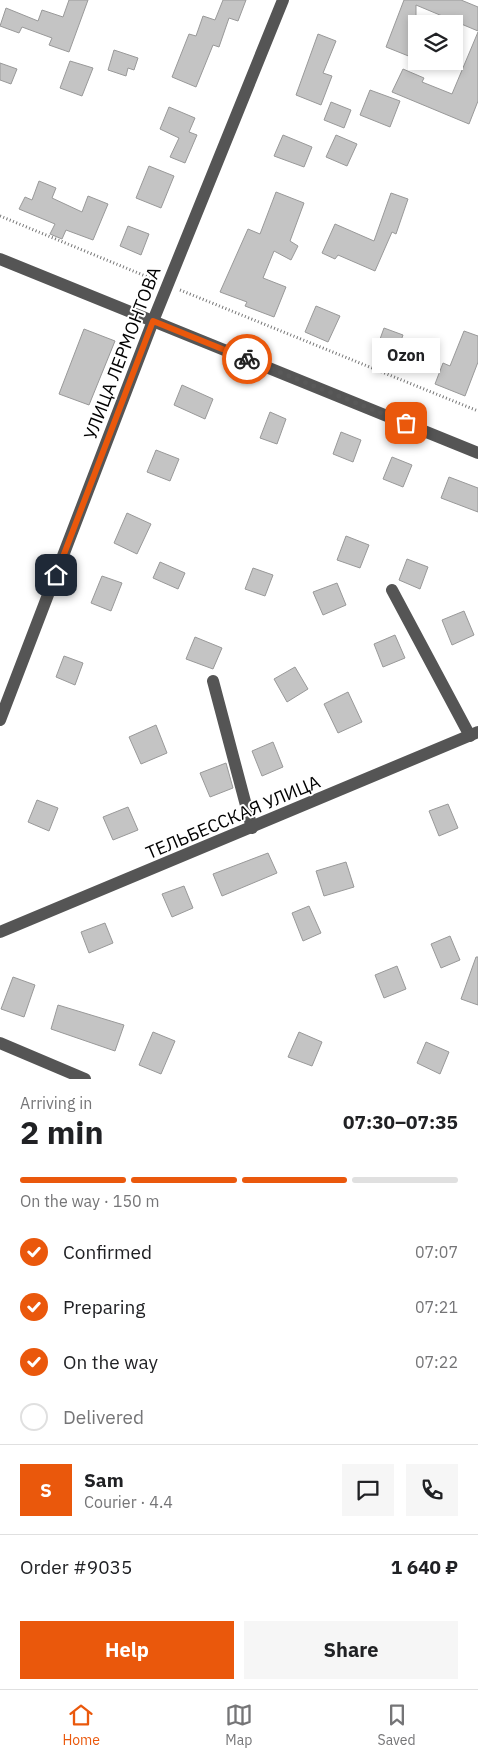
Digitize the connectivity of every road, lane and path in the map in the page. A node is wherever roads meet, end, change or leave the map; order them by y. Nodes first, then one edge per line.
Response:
1 (282, 0) edge
2 (0, 216) edge
3 (0, 259) edge
4 (167, 285) junction
5 (153, 321) junction
6 (478, 411) edge
7 (478, 453) edge
8 (392, 590) dead end
9 (213, 681) dead end
10 (0, 720) edge
11 (474, 734) edge
12 (252, 828) junction
13 (0, 932) edge
14 (0, 1043) edge
15 (85, 1079) edge

1 - 4 street, УЛИЦА ЛЕРМОНТОВА
2 - 4 path
3 - 5 street
4 - 5 street, УЛИЦА ЛЕРМОНТОВА
4 - 6 path
5 - 7 street
5 - 10 street, УЛИЦА ЛЕРМОНТОВА
8 - 11 street
9 - 12 street
11 - 12 street, ТЕЛЬБЕССКАЯ УЛИЦА
12 - 13 street, ТЕЛЬБЕССКАЯ УЛИЦА
14 - 15 street

